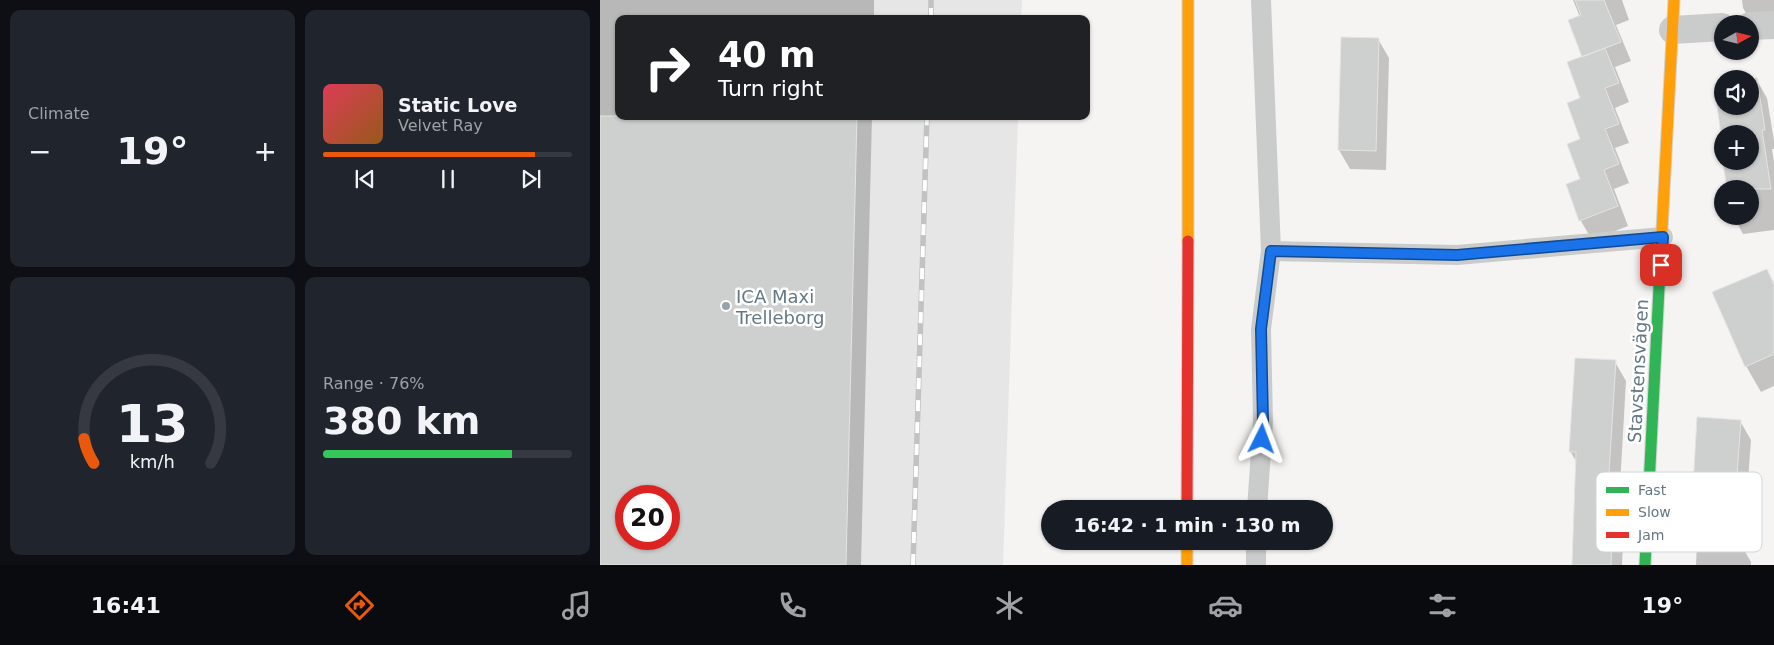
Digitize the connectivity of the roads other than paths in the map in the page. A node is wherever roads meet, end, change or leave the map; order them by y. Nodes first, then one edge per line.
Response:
1 (1188, 0) edge
2 (1261, 0) edge
3 (1674, 0) edge
4 (1774, 25) edge
5 (1759, 26) edge
6 (1714, 28) edge
7 (1673, 30) junction
8 (1663, 237) junction
9 (1271, 251) junction
10 (1650, 472) edge
11 (1187, 500) edge
12 (1258, 500) edge
13 (1187, 550) edge
14 (1256, 550) edge
15 (1646, 552) edge
16 (1187, 565) edge
17 (1256, 565) edge
18 (1645, 565) edge

1 - 11 main road
2 - 9 lane
3 - 7 main road, Stavstensvägen
4 - 5 street
6 - 7 street
7 - 8 main road, Stavstensvägen
8 - 9 lane
8 - 10 main road, Stavstensvägen
9 - 12 lane
13 - 16 main road
14 - 17 lane
15 - 18 main road, Stavstensvägen

